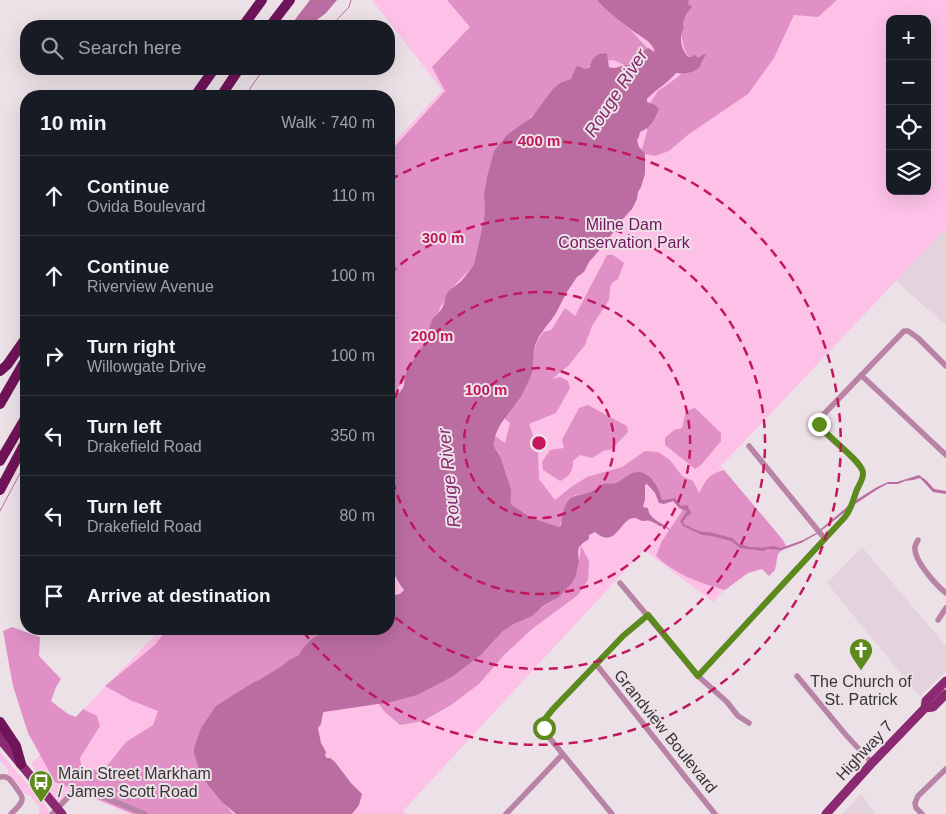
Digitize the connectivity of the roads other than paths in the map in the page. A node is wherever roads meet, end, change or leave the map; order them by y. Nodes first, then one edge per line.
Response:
1 (262, 0) edge
2 (290, 0) edge
3 (247, 20) edge
4 (275, 20) edge
5 (210, 75) edge
6 (235, 75) edge
7 (200, 90) edge
8 (225, 90) edge
9 (20, 347) edge
10 (946, 366) edge
11 (20, 369) edge
12 (0, 372) edge
13 (861, 375) junction
14 (0, 404) edge
15 (20, 427) edge
16 (749, 446) dead end
17 (20, 452) edge
18 (946, 455) edge
19 (0, 461) edge
20 (0, 490) edge
21 (825, 538) junction
22 (918, 540) dead end
23 (620, 582) dead end
24 (946, 593) edge
25 (946, 608) edge
26 (648, 615) junction
27 (938, 620) dead end
28 (596, 664) junction
29 (698, 676) junction
30 (797, 676) dead end
31 (946, 681) edge
32 (946, 694) edge
33 (925, 708) junction
34 (0, 722) edge
35 (749, 723) dead end
36 (0, 734) edge
37 (2, 744) edge
38 (563, 754) junction
39 (872, 763) junction
40 (21, 764) junction
41 (946, 769) edge
42 (0, 777) edge
43 (57, 812) edge
44 (11, 814) edge
45 (145, 814) edge
46 (506, 814) edge
47 (612, 814) edge
48 (715, 814) edge
49 (826, 814) edge
50 (922, 814) edge

1 - 3 highway
2 - 4 highway
5 - 7 highway
6 - 8 highway
9 - 12 highway
10 - 13 street
11 - 14 highway
13 - 18 street
13 - 21 street
15 - 19 highway
16 - 21 street
17 - 20 highway
21 - 29 street
22 - 24 street
23 - 26 street
25 - 27 street
26 - 28 street
26 - 29 street
28 - 38 street
28 - 48 street, Grandview Boulevard
29 - 35 street
30 - 39 street
31 - 33 main road, Highway 7
32 - 33 main road, Highway 7
33 - 39 main road, Highway 7
34 - 40 highway
36 - 37 main road
37 - 40 main road
38 - 46 street
38 - 47 street
39 - 49 main road, Highway 7
40 - 43 main road
41 - 50 street
42 - 44 street
43 - 45 street

